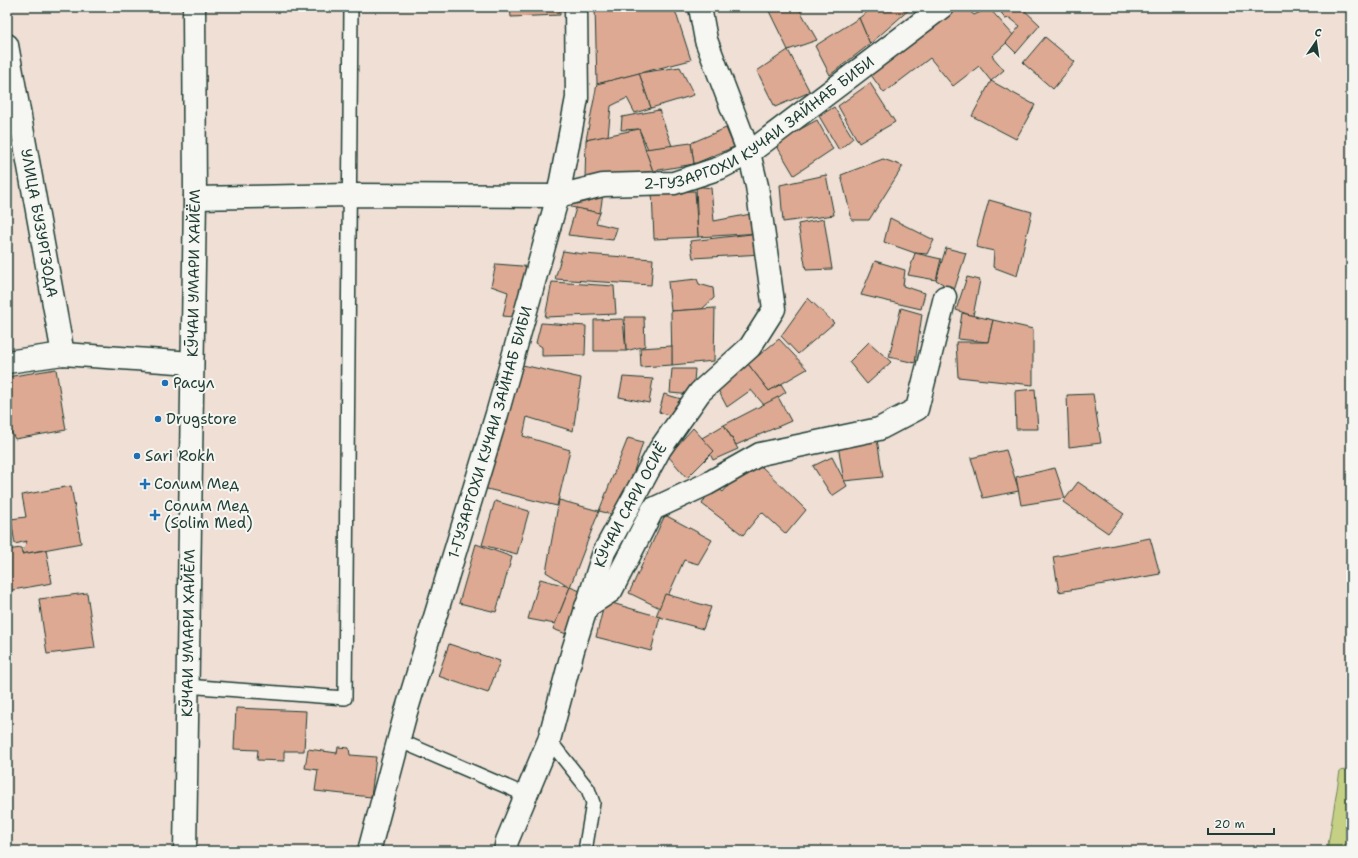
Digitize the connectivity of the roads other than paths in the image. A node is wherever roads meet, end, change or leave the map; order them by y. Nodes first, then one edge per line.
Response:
1 (194, 7) edge
2 (351, 7) edge
3 (576, 7) edge
4 (700, 7) edge
5 (942, 7) edge
6 (8, 56) edge
7 (749, 153) junction
8 (349, 195) junction
9 (558, 196) junction
10 (195, 198) junction
11 (945, 297) dead end
12 (63, 354) junction
13 (7, 362) edge
14 (192, 363) junction
15 (586, 607) junction
16 (186, 686) junction
17 (398, 740) junction
18 (549, 740) junction
19 (526, 795) junction
20 (185, 851) edge
21 (369, 851) edge
22 (505, 851) edge
23 (585, 851) edge

1 - 10 street, КӮЧАИ УМАРИ ХАЙЁМ
2 - 8 lane
3 - 9 street, 1-ГУЗАРГОХИ КУЧАИ ЗАЙНАБ БИБИ
4 - 7 street, КӮЧАИ САРИ ОСИЁ
5 - 7 street, 2-ГУЗАРГОХИ КУЧАИ ЗАЙНАБ БИБИ
6 - 12 street, УЛИЦА БУЗУРГЗОДА
7 - 9 street, 2-ГУЗАРГОХИ КУЧАИ ЗАЙНАБ БИБИ
7 - 15 street, КӮЧАИ САРИ ОСИЁ
8 - 9 street, 2-ГУЗАРГОХИ КУЧАИ ЗАЙНАБ БИБИ
8 - 10 street, 2-ГУЗАРГОХИ КУЧАИ ЗАЙНАБ БИБИ
8 - 16 lane
9 - 17 street, 1-ГУЗАРГОХИ КУЧАИ ЗАЙНАБ БИБИ
10 - 14 street, КӮЧАИ УМАРИ ХАЙЁМ
11 - 15 street
12 - 13 street
12 - 14 street
14 - 16 street, КӮЧАИ УМАРИ ХАЙЁМ
15 - 18 street, КӮЧАИ САРИ ОСИЁ
16 - 20 street, КӮЧАИ УМАРИ ХАЙЁМ
17 - 19 lane
17 - 21 street, 1-ГУЗАРГОХИ КУЧАИ ЗАЙНАБ БИБИ
18 - 19 street, КӮЧАИ САРИ ОСИЁ
18 - 23 lane
19 - 22 street, КӮЧАИ САРИ ОСИЁ

